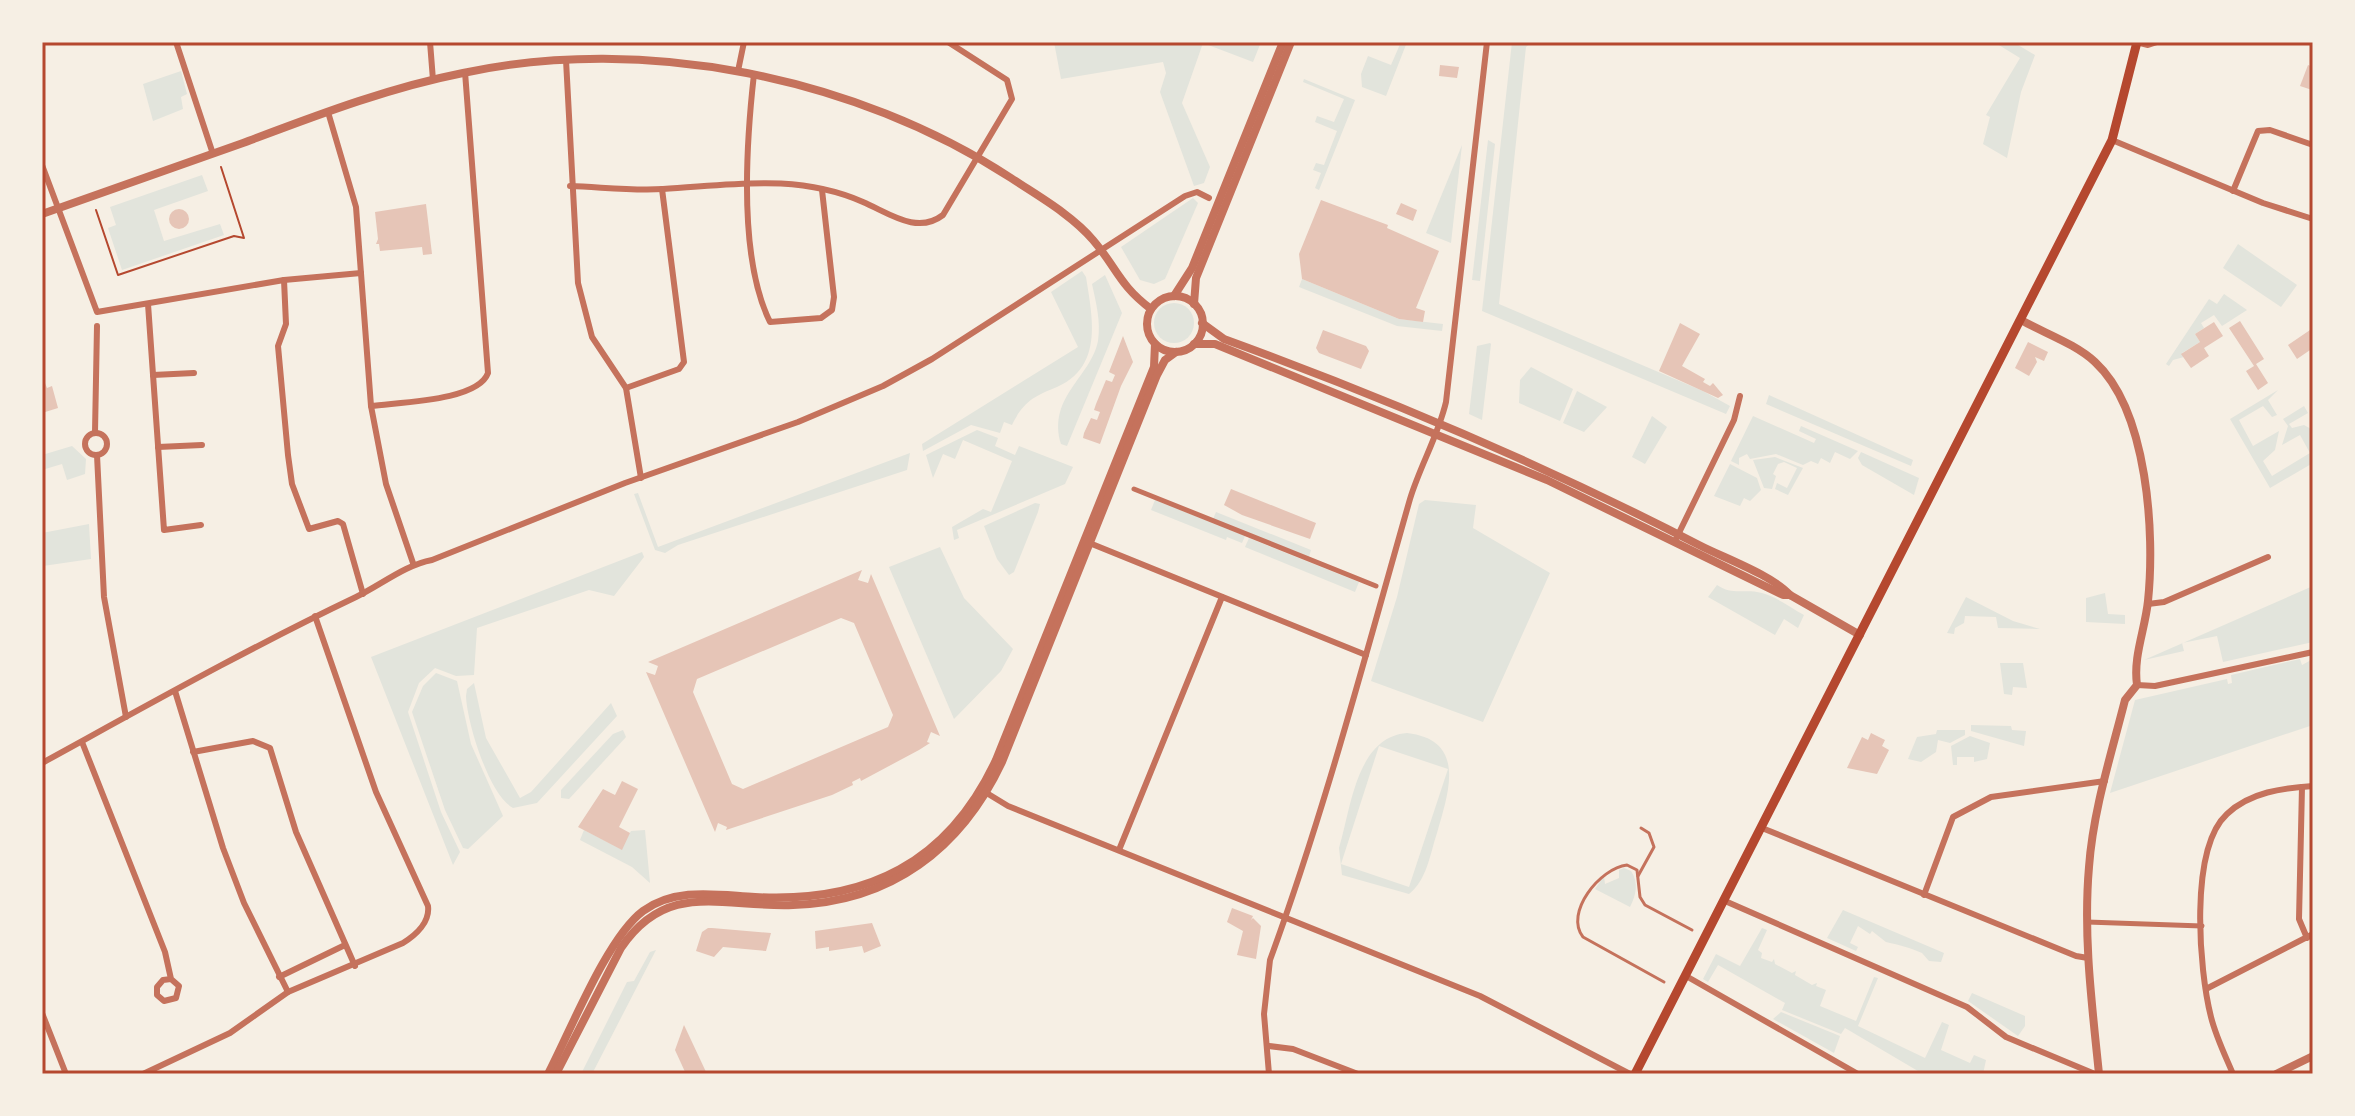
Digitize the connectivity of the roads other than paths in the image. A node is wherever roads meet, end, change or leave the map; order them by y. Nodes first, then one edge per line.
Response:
1 (176, 42) edge
2 (430, 42) edge
3 (744, 42) edge
4 (948, 42) edge
5 (1283, 42) edge
6 (1291, 42) edge
7 (1487, 42) edge
8 (2137, 42) edge
9 (2157, 42) edge
10 (566, 60) junction
11 (738, 71) junction
12 (465, 72) junction
13 (754, 74) junction
14 (433, 80) junction
15 (328, 112) junction
16 (2112, 140) junction
17 (2313, 145) edge
18 (213, 154) junction
19 (977, 158) junction
20 (42, 165) edge
21 (747, 181) junction
22 (570, 186) junction
23 (662, 189) junction
24 (822, 190) junction
25 (2233, 191) junction
26 (1209, 198) dead end
27 (57, 209) junction
28 (42, 214) edge
29 (2313, 219) edge
30 (1101, 250) junction
31 (361, 273) junction
32 (284, 280) junction
33 (1174, 296) junction
34 (148, 304) junction
35 (1194, 304) junction
36 (1151, 309) junction
37 (2021, 320) junction
38 (1202, 323) junction
39 (97, 326) dead end
40 (1155, 344) junction
41 (1194, 344) junction
42 (1176, 352) junction
43 (194, 373) dead end
44 (153, 375) junction
45 (626, 388) junction
46 (1740, 396) dead end
47 (371, 406) junction
48 (1438, 429) junction
49 (95, 432) junction
50 (202, 445) dead end
51 (158, 447) junction
52 (97, 455) junction
53 (641, 478) junction
54 (1134, 489) dead end
55 (201, 525) dead end
56 (1676, 538) junction
57 (1086, 542) junction
58 (2268, 557) dead end
59 (413, 563) junction
60 (1376, 586) dead end
61 (363, 594) junction
62 (1222, 597) junction
63 (2148, 604) junction
64 (315, 616) junction
65 (1860, 635) junction
66 (2313, 652) edge
67 (1366, 655) junction
68 (2137, 685) junction
69 (175, 691) junction
70 (126, 717) junction
71 (82, 742) junction
72 (193, 752) junction
73 (42, 763) edge
74 (2105, 781) junction
75 (2313, 786) edge
76 (2302, 787) junction
77 (984, 792) junction
78 (1641, 828) dead end
79 (1762, 828) junction
80 (1119, 850) junction
81 (1638, 876) junction
82 (1924, 895) junction
83 (1725, 901) junction
84 (1285, 917) junction
85 (2087, 922) junction
86 (2202, 926) junction
87 (1692, 930) dead end
88 (2310, 936) edge
89 (345, 945) junction
90 (2088, 958) junction
91 (355, 966) junction
92 (1686, 976) junction
93 (279, 977) junction
94 (171, 979) dead end
95 (1664, 982) dead end
96 (2206, 989) junction
97 (288, 992) junction
98 (42, 1013) edge
99 (1269, 1046) junction
100 (2313, 1056) edge
101 (2288, 1071) edge
102 (66, 1074) edge
103 (143, 1074) edge
104 (548, 1074) edge
105 (556, 1074) edge
106 (1269, 1074) edge
107 (1358, 1074) edge
108 (1632, 1074) edge
109 (1858, 1074) edge
110 (2097, 1074) edge
111 (2233, 1074) edge
112 (2276, 1074) edge

1 - 18 street
2 - 14 street
3 - 11 street
4 - 19 street
5 - 33 street
6 - 35 street
7 - 48 street
8 - 9 street
8 - 16 main road
10 - 11 street
10 - 12 street
10 - 22 street
11 - 13 street
12 - 14 street
12 - 47 street
13 - 19 street
13 - 21 street
14 - 15 street
15 - 18 street
15 - 31 street
16 - 25 street
16 - 37 main road
17 - 25 street
18 - 27 street
19 - 24 street
19 - 30 street
20 - 27 street
21 - 23 street
21 - 24 street
21 - 24 street
22 - 23 street
22 - 45 street
23 - 45 street
25 - 29 street
26 - 30 street
27 - 28 street
27 - 34 street
30 - 36 street
30 - 53 street
31 - 32 street
31 - 47 street
32 - 34 street
32 - 61 street
33 - 35 street
33 - 36 street
34 - 44 street
35 - 38 street
36 - 40 street
37 - 63 street
37 - 65 main road
38 - 41 street
38 - 48 street
39 - 49 street
40 - 42 street
40 - 57 street
41 - 42 street
41 - 48 street
42 - 57 street
43 - 44 street
44 - 51 street
45 - 53 street
46 - 56 street
47 - 59 street
48 - 56 street
48 - 67 street
49 - 52 street
49 - 52 street
50 - 51 street
51 - 55 street
52 - 70 street
53 - 59 street
54 - 60 street
56 - 65 street
57 - 62 street
57 - 77 street
58 - 63 street
59 - 61 street
61 - 64 street
62 - 67 street
62 - 80 street
63 - 68 street
64 - 69 street
64 - 91 street
65 - 79 main road
66 - 68 street
67 - 84 street
68 - 74 street
69 - 70 street
69 - 72 street
70 - 71 street
71 - 73 street
71 - 94 street
72 - 89 street
72 - 93 street
74 - 82 street
74 - 85 street
75 - 76 street
76 - 86 street
76 - 88 street
77 - 80 street
77 - 104 street
77 - 105 street
78 - 81 lane
79 - 82 street
79 - 83 main road
80 - 84 street
81 - 87 lane
81 - 95 lane
82 - 90 street
83 - 92 main road
83 - 110 street
84 - 99 street
84 - 108 street
85 - 86 street
85 - 90 street
86 - 96 street
88 - 96 street
89 - 91 street
89 - 93 street
90 - 110 street
91 - 97 street
92 - 108 main road
92 - 109 street
93 - 97 street
96 - 111 street
97 - 103 street
98 - 102 street
99 - 106 street
99 - 107 street
100 - 101 street
101 - 112 street

